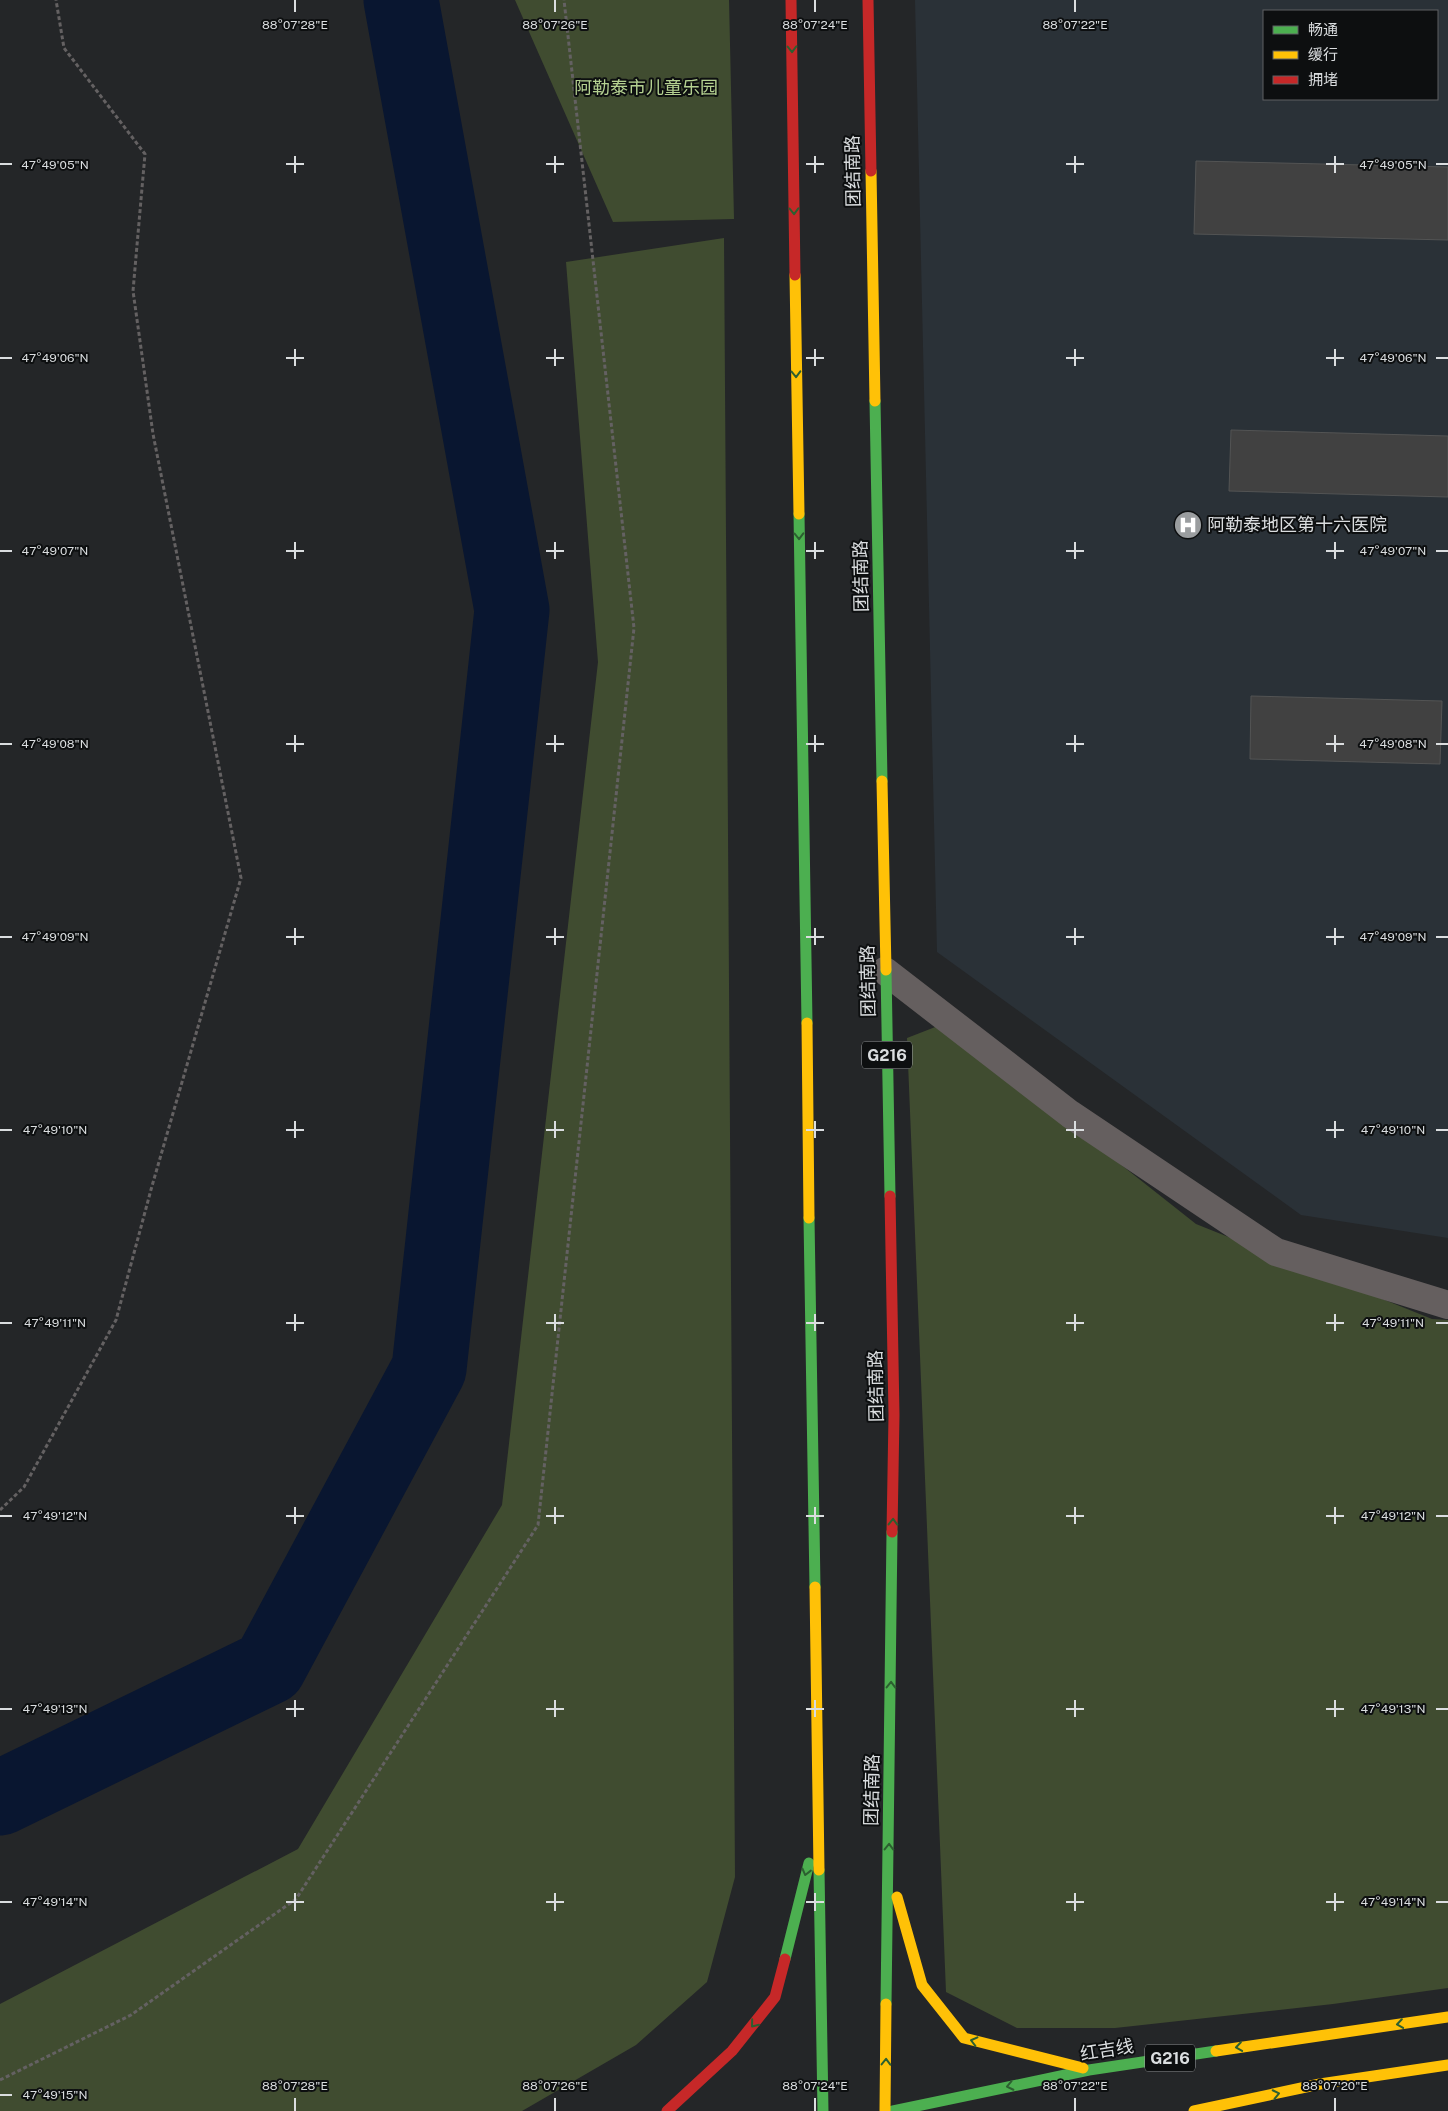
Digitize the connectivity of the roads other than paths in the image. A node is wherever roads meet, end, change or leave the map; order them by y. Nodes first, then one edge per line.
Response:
1 (791, 0) edge
2 (868, 0) edge
3 (885, 971) junction
4 (1448, 1305) edge
5 (818, 1825) junction
6 (889, 1867) junction
7 (1448, 2016) edge
8 (1448, 2064) edge
9 (1089, 2070) junction
10 (667, 2111) edge
11 (822, 2111) edge
12 (886, 2111) edge
13 (893, 2111) edge
14 (1194, 2111) edge

1 -> 5 highway
2 - 3 highway, 团结南路 / G216
3 - 4 street
6 -> 3 highway, 团结南路 / G216
5 -> 10 highway
5 - 11 highway
9 -> 6 highway
12 -> 6 highway, 团结南路 / G216
7 -> 9 highway, 红吉线 / G216
14 -> 8 highway
9 -> 13 highway, 红吉线 / G216

